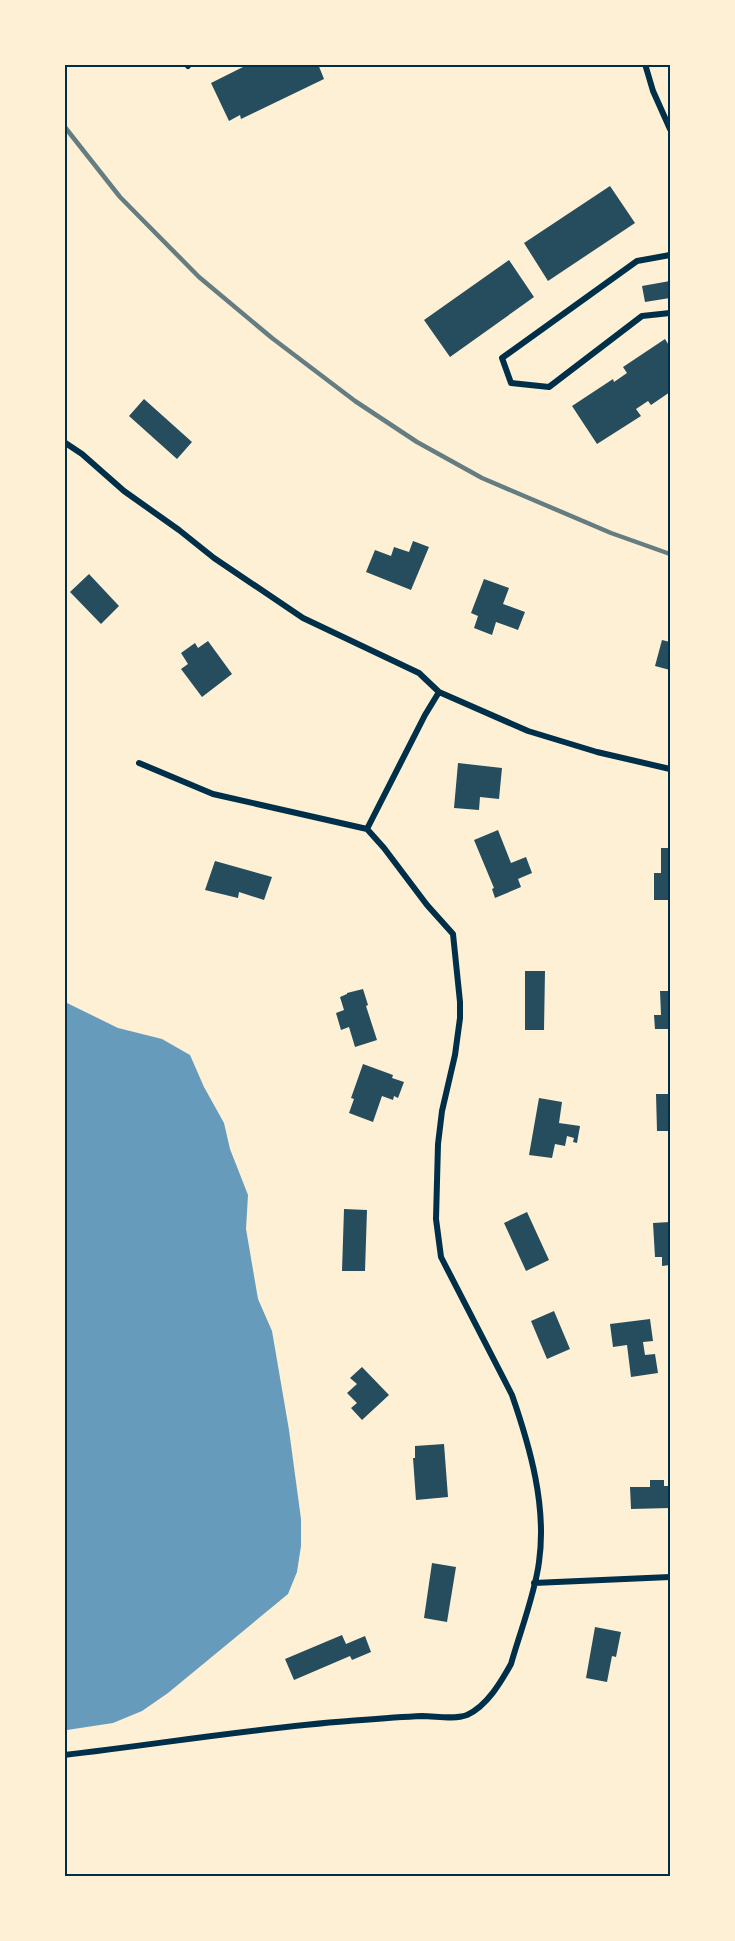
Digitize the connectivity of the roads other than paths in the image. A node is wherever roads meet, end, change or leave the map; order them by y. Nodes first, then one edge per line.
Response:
1 (645, 64) edge
2 (670, 129) edge
3 (670, 255) edge
4 (670, 313) edge
5 (64, 442) edge
6 (439, 692) junction
7 (139, 763) dead end
8 (670, 769) edge
9 (367, 829) junction
10 (670, 1577) edge
11 (534, 1583) junction
12 (64, 1755) edge

1 - 2 street
3 - 4 street
5 - 6 street
6 - 8 street
6 - 9 street
7 - 9 street
9 - 11 street
10 - 11 street
11 - 12 street

